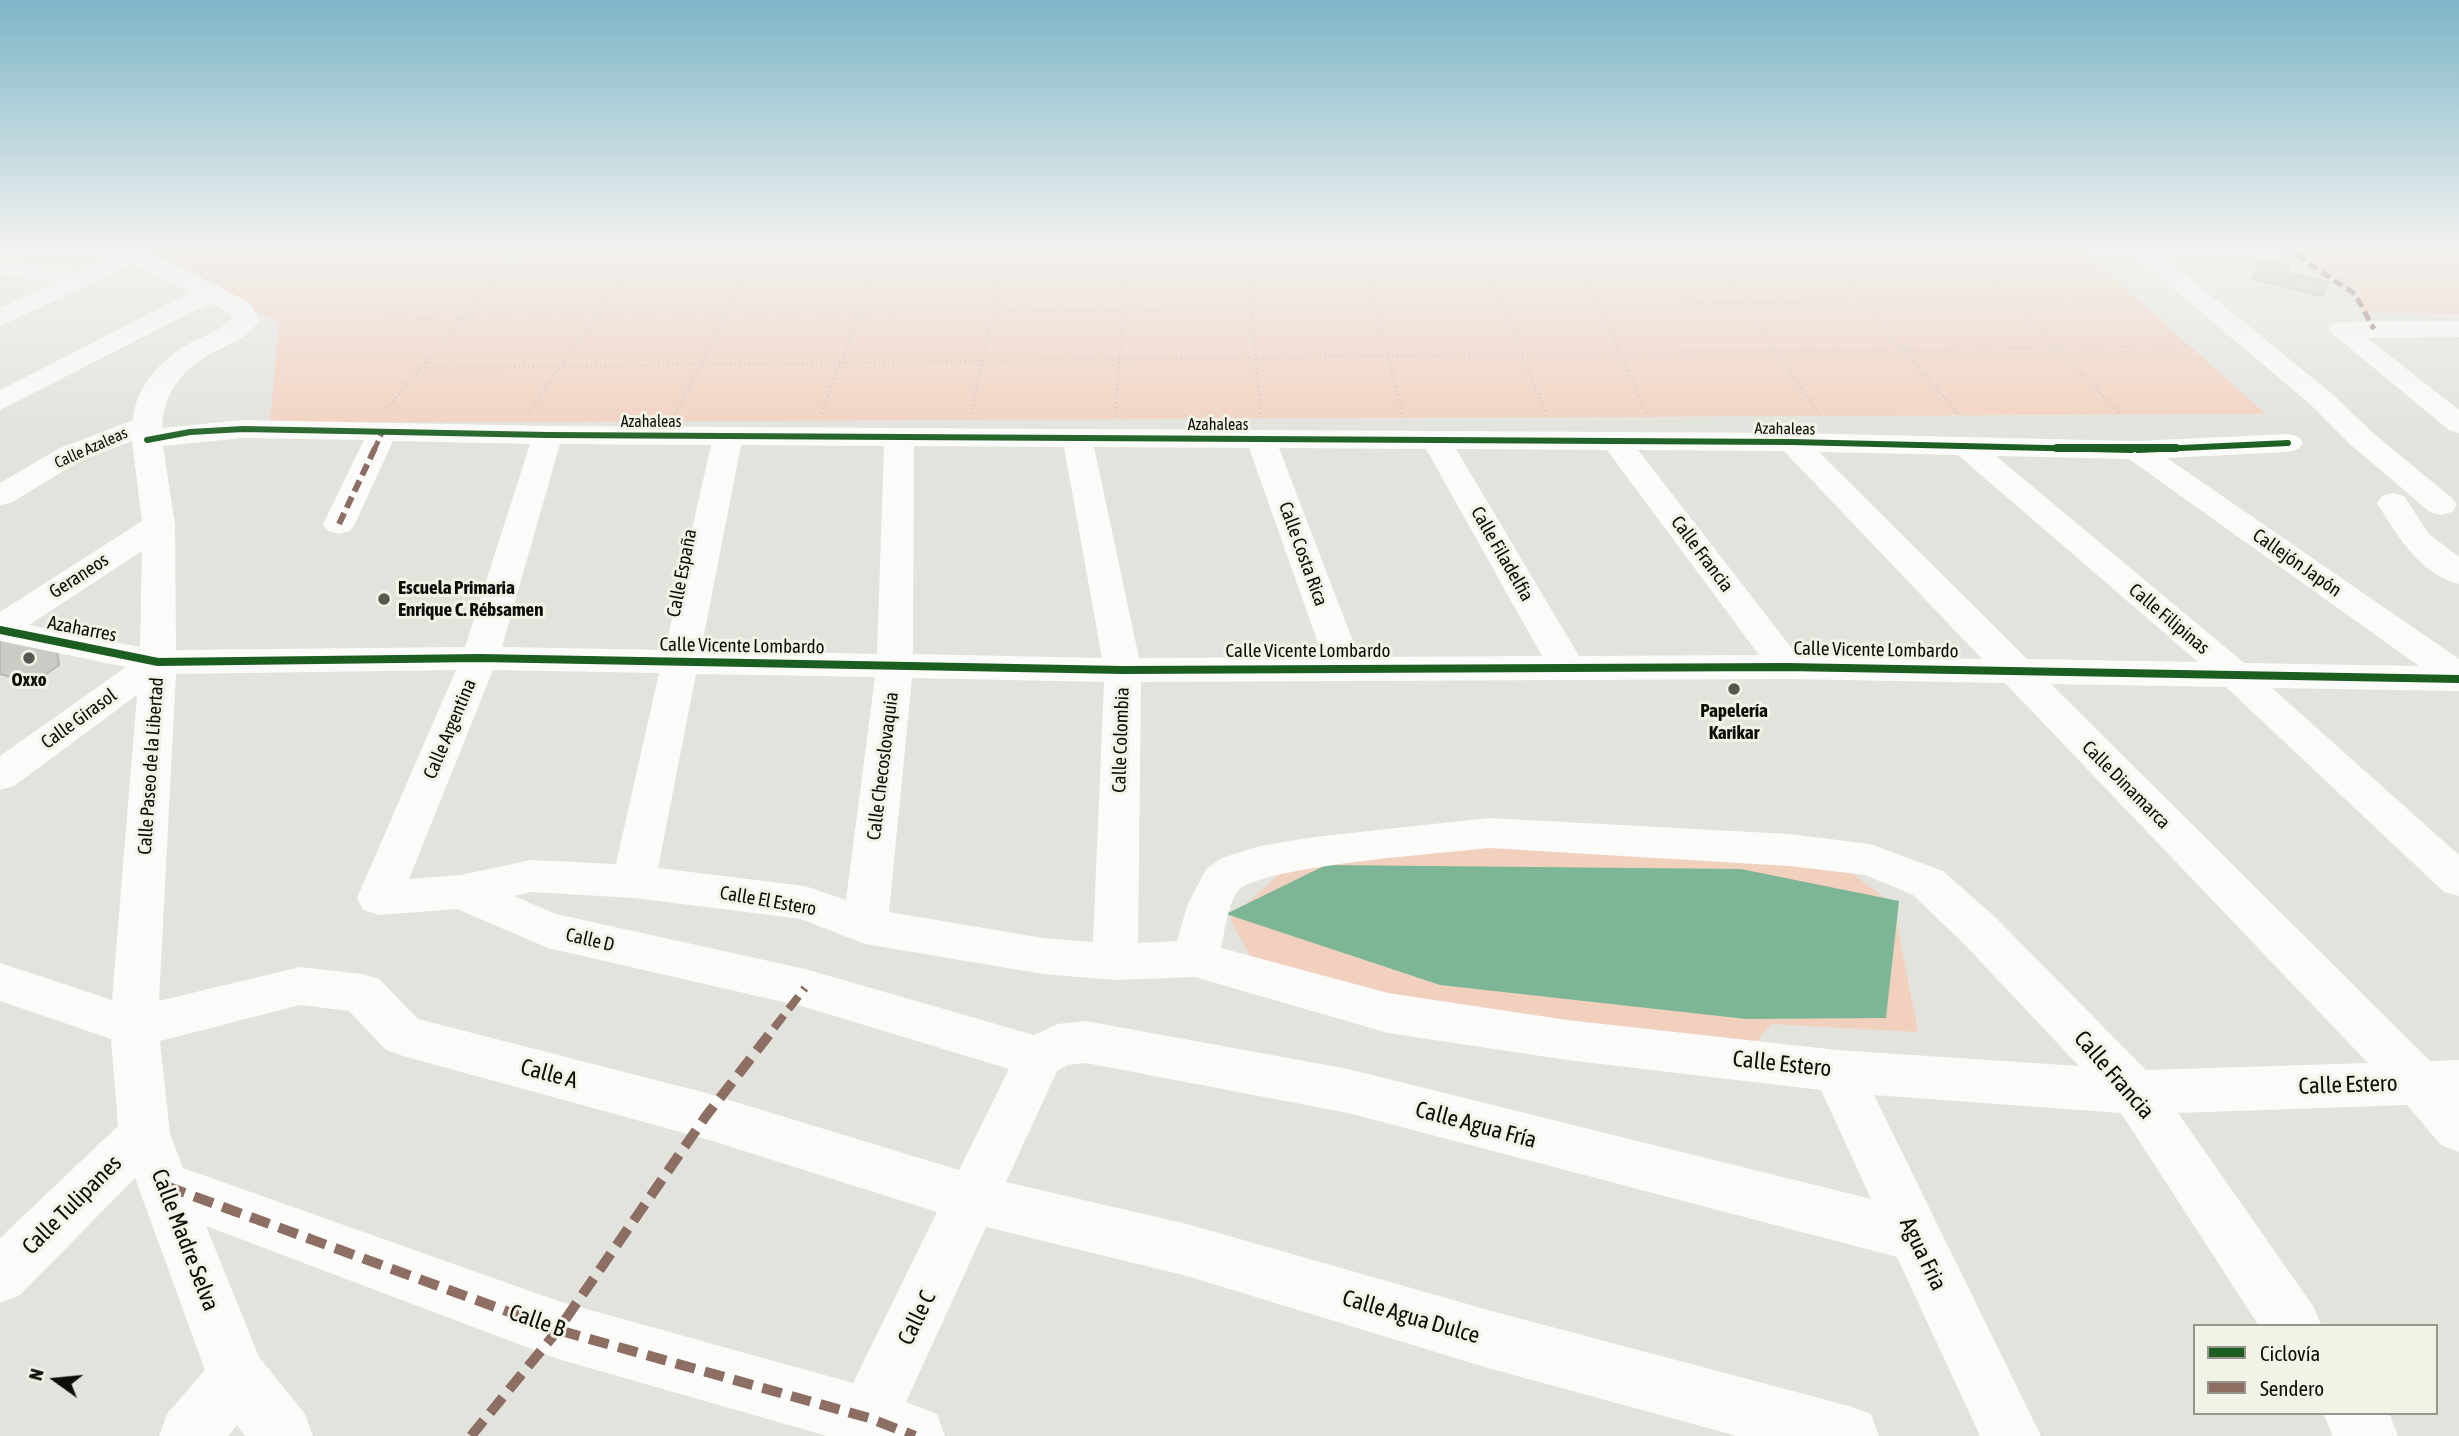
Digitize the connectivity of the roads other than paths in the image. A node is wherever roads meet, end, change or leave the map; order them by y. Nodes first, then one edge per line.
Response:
1 (168, 314) edge
2 (244, 314) edge
3 (2218, 314) edge
4 (2459, 329) edge
5 (2410, 387) junction
6 (2459, 387) edge
7 (0, 401) edge
8 (383, 422) junction
9 (2459, 424) edge
10 (534, 429) junction
11 (1261, 429) junction
12 (1806, 429) junction
13 (147, 432) junction
14 (1964, 432) junction
15 (728, 436) junction
16 (899, 437) junction
17 (1077, 438) junction
18 (1436, 440) junction
19 (1616, 442) junction
20 (2288, 443) dead end
21 (2136, 450) junction
22 (0, 496) edge
23 (2450, 505) edge
24 (339, 524) dead end
25 (159, 525) junction
26 (2459, 574) edge
27 (0, 629) edge
28 (480, 658) junction
29 (158, 662) junction
30 (682, 663) junction
31 (895, 666) junction
32 (1567, 667) junction
33 (1787, 667) junction
34 (1345, 668) junction
35 (1123, 670) junction
36 (2012, 670) junction
37 (2233, 673) junction
38 (2459, 678) edge
39 (0, 776) edge
40 (2459, 880) edge
41 (634, 881) junction
42 (461, 892) junction
43 (379, 898) joint
44 (864, 926) junction
45 (1195, 959) junction
46 (1115, 962) junction
47 (1, 983) edge
48 (134, 1027) junction
49 (1039, 1057) junction
50 (1837, 1071) junction
51 (2439, 1083) edge
52 (2135, 1092) junction
53 (2459, 1129) edge
54 (144, 1134) junction
55 (166, 1186) junction
56 (973, 1199) junction
57 (1914, 1235) junction
58 (0, 1276) edge
59 (2292, 1324) edge
60 (237, 1377) junction
61 (2354, 1415) edge
62 (881, 1430) edge
63 (188, 1436) edge
64 (282, 1436) edge
65 (1849, 1436) edge
66 (2011, 1436) edge
67 (2368, 1436) edge

1 - 7 street
2 - 13 street, Calle Paseo de la Libertad
3 - 23 street
4 - 5 street
5 - 6 street
5 - 9 street
8 - 10 street, Azahaleas
8 - 13 street, Azahaleas
8 - 24 street
10 - 15 street, Azahaleas
10 - 28 street, Calle Argentina
11 - 17 street, Azahaleas
11 - 18 street, Azahaleas
11 - 34 street, Calle Costa Rica
12 - 14 street, Azahaleas
12 - 19 street, Azahaleas
12 - 36 street, Calle Dinamarca
13 - 22 street, Calle Azaleas
13 - 25 street, Calle Paseo de la Libertad
14 - 21 street, Azahaleas
14 - 37 street, Calle Filipinas
15 - 16 street, Azahaleas
15 - 30 street, Calle España
16 - 17 street, Azahaleas
16 - 31 street, Calle Checoslovaquia
17 - 35 street, Calle Colombia
18 - 19 street, Azahaleas
18 - 32 street, Calle Filadelfia
19 - 33 street, Calle Francia
20 - 21 street, Azahaleas
21 - 38 street, Callejón Japón
23 - 26 street
25 - 27 street, Geraneos
25 - 29 street, Calle Paseo de la Libertad
27 - 29 street, Azaharres
28 - 29 street, Calle Vicente Lombardo
28 - 30 street, Calle Vicente Lombardo
28 - 43 street, Calle Argentina
29 - 39 street, Calle Girasol
29 - 48 street, Calle Paseo de la Libertad
30 - 31 street, Calle Vicente Lombardo
30 - 41 street, Calle España
31 - 35 street, Calle Vicente Lombardo
31 - 44 street, Calle Checoslovaquia
32 - 33 street, Calle Vicente Lombardo
32 - 34 street, Calle Vicente Lombardo
33 - 36 street, Calle Vicente Lombardo
34 - 35 street, Calle Vicente Lombardo
35 - 46 street, Calle Colombia
36 - 37 street, Calle Vicente Lombardo
36 - 51 street, Calle Dinamarca
37 - 38 street, Calle Vicente Lombardo
37 - 40 street, Calle Filipinas
41 - 42 street, Calle El Estero
41 - 44 street, Calle El Estero
42 - 43 street, Calle D
42 - 49 street, Calle D
44 - 46 street, Calle El Estero
45 - 46 street, Calle Estero
45 - 50 street, Calle Estero
45 - 52 street, Calle Francia
47 - 48 street
48 - 54 street, Calle Madre Selva
48 - 56 street, Calle A
49 - 56 street, Calle C
49 - 57 street, Calle Agua Fría
50 - 52 street, Calle Estero
50 - 57 street, Agua Fria
51 - 52 street, Calle Estero
51 - 53 street, Calle Dinamarca
52 - 59 street, Calle Francia
54 - 55 street, Calle Madre Selva
54 - 58 street, Calle Tulipanes
55 - 60 street, Calle Madre Selva
55 - 62 street, Calle B
56 - 62 street, Calle C
56 - 65 street, Calle Agua Dulce
57 - 66 street, Agua Fria
60 - 63 street
60 - 64 street, Calle Madre Selva
61 - 67 street

